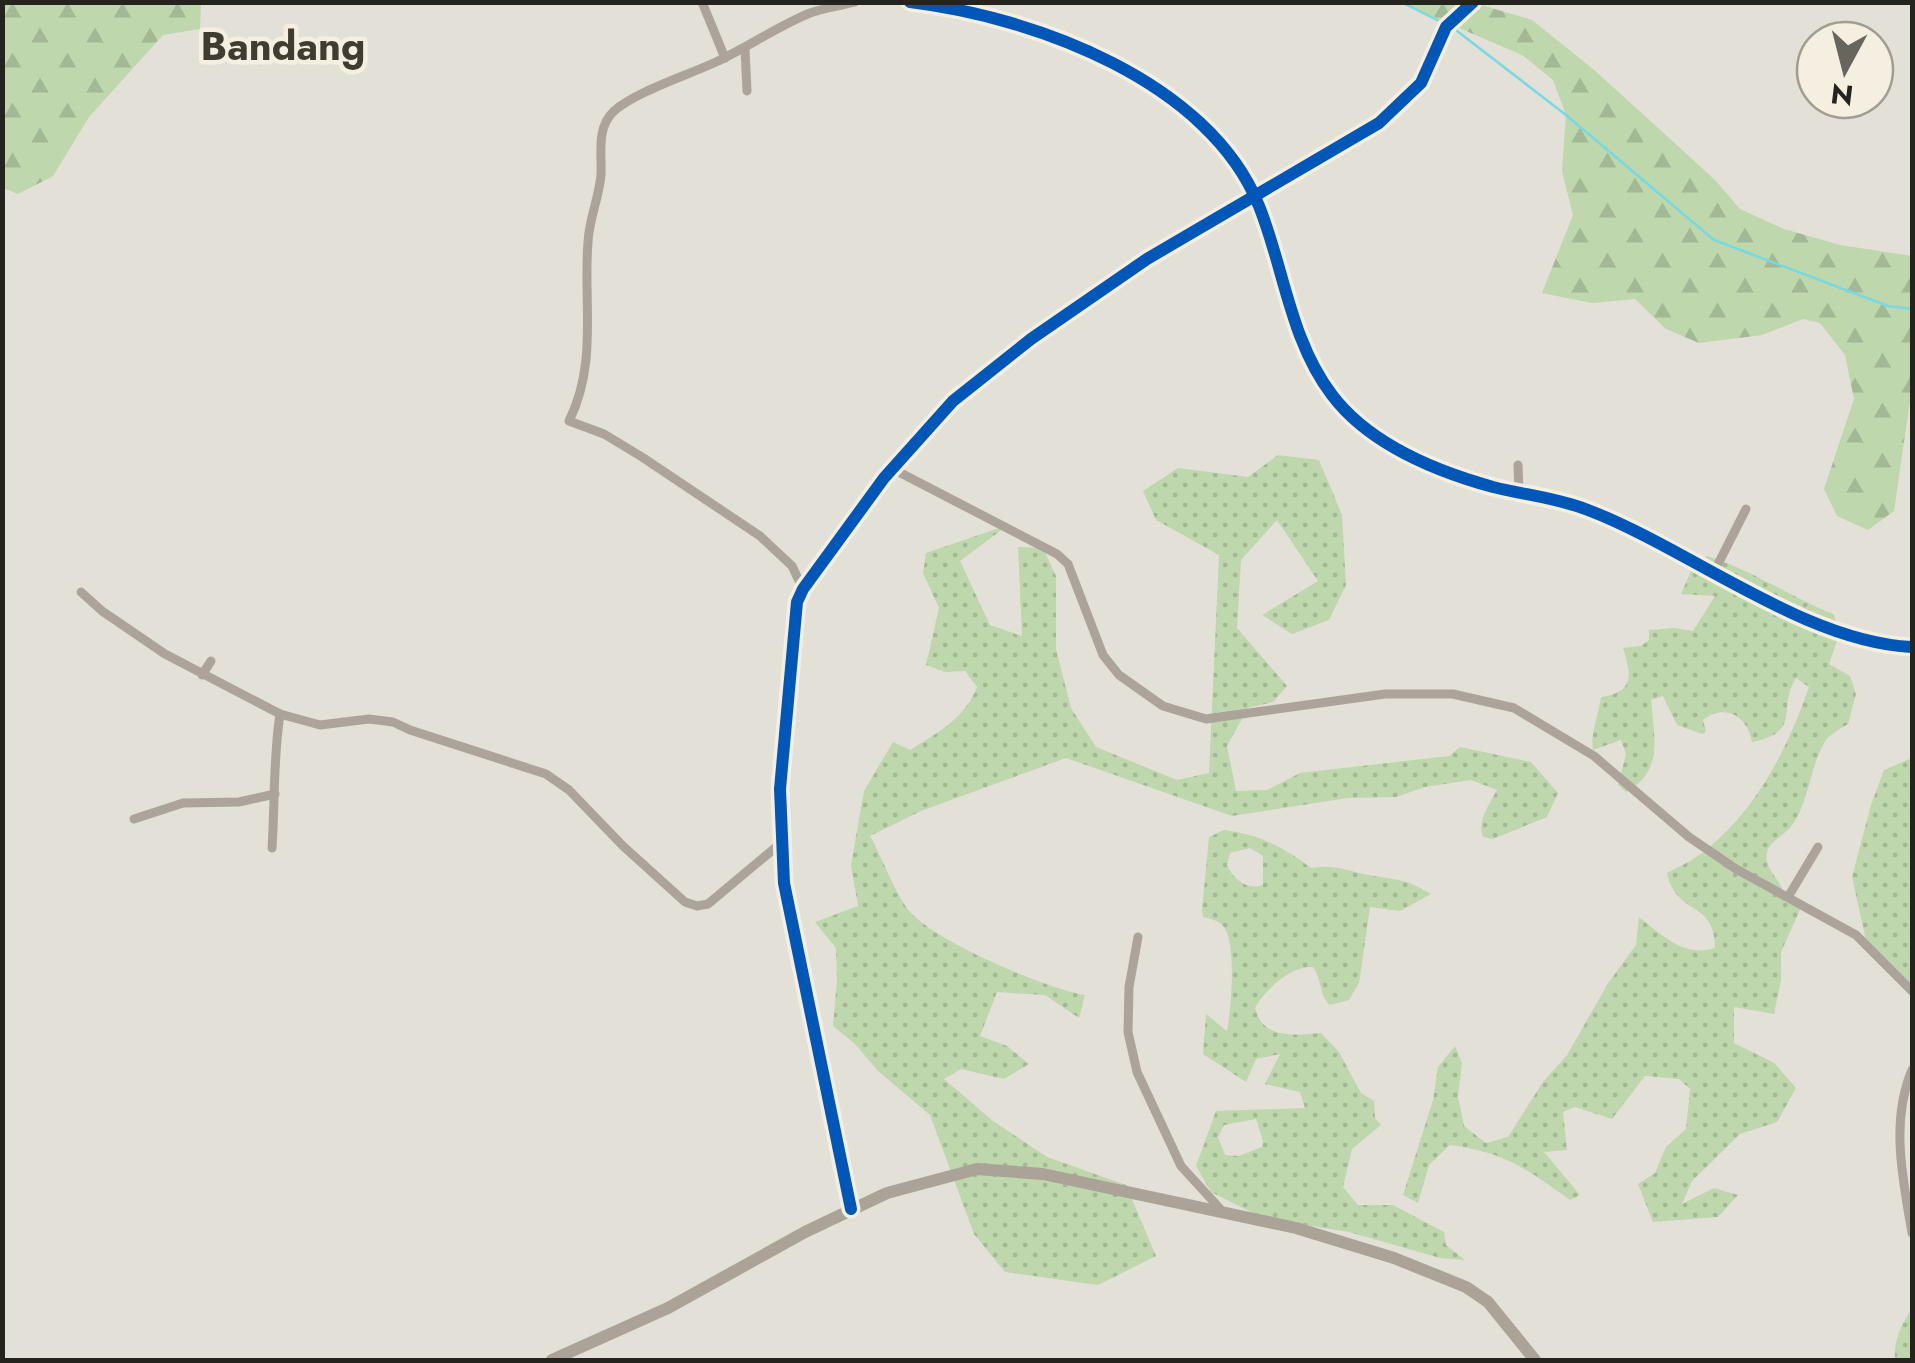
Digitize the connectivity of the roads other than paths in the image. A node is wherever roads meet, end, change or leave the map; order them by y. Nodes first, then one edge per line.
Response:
1 (702, 2) edge
2 (855, 2) edge
3 (910, 2) edge
4 (1473, 2) edge
5 (745, 49) junction
6 (726, 58) junction
7 (747, 91) dead end
8 (1254, 194) junction
9 (1518, 465) dead end
10 (893, 468) junction
11 (1519, 492) junction
12 (1746, 509) dead end
13 (1714, 572) junction
14 (803, 589) junction
15 (81, 592) dead end
16 (1912, 647) edge
17 (211, 661) dead end
18 (202, 675) junction
19 (280, 714) junction
20 (275, 794) junction
21 (134, 819) dead end
22 (781, 843) junction
23 (1818, 847) dead end
24 (272, 848) dead end
25 (1788, 896) junction
26 (1138, 937) dead end
27 (1912, 991) edge
28 (1912, 1070) edge
29 (851, 1209) junction
30 (1224, 1214) junction
31 (1912, 1233) edge
32 (552, 1360) edge
33 (1535, 1360) edge

1 - 6 street
2 - 5 street
3 - 8 street
4 - 8 street
5 - 6 street
5 - 7 street
6 - 14 street
8 - 10 street
8 - 11 street
9 - 11 street
10 - 14 street
10 - 25 street
11 - 13 street
12 - 13 street
13 - 16 street
14 - 22 street
15 - 18 street
17 - 18 street
18 - 19 street
19 - 20 street
19 - 22 street
20 - 21 street
20 - 24 street
22 - 29 street
23 - 25 street
25 - 27 street
26 - 30 street
28 - 31 street
29 - 30 main road
29 - 32 main road
30 - 33 main road

